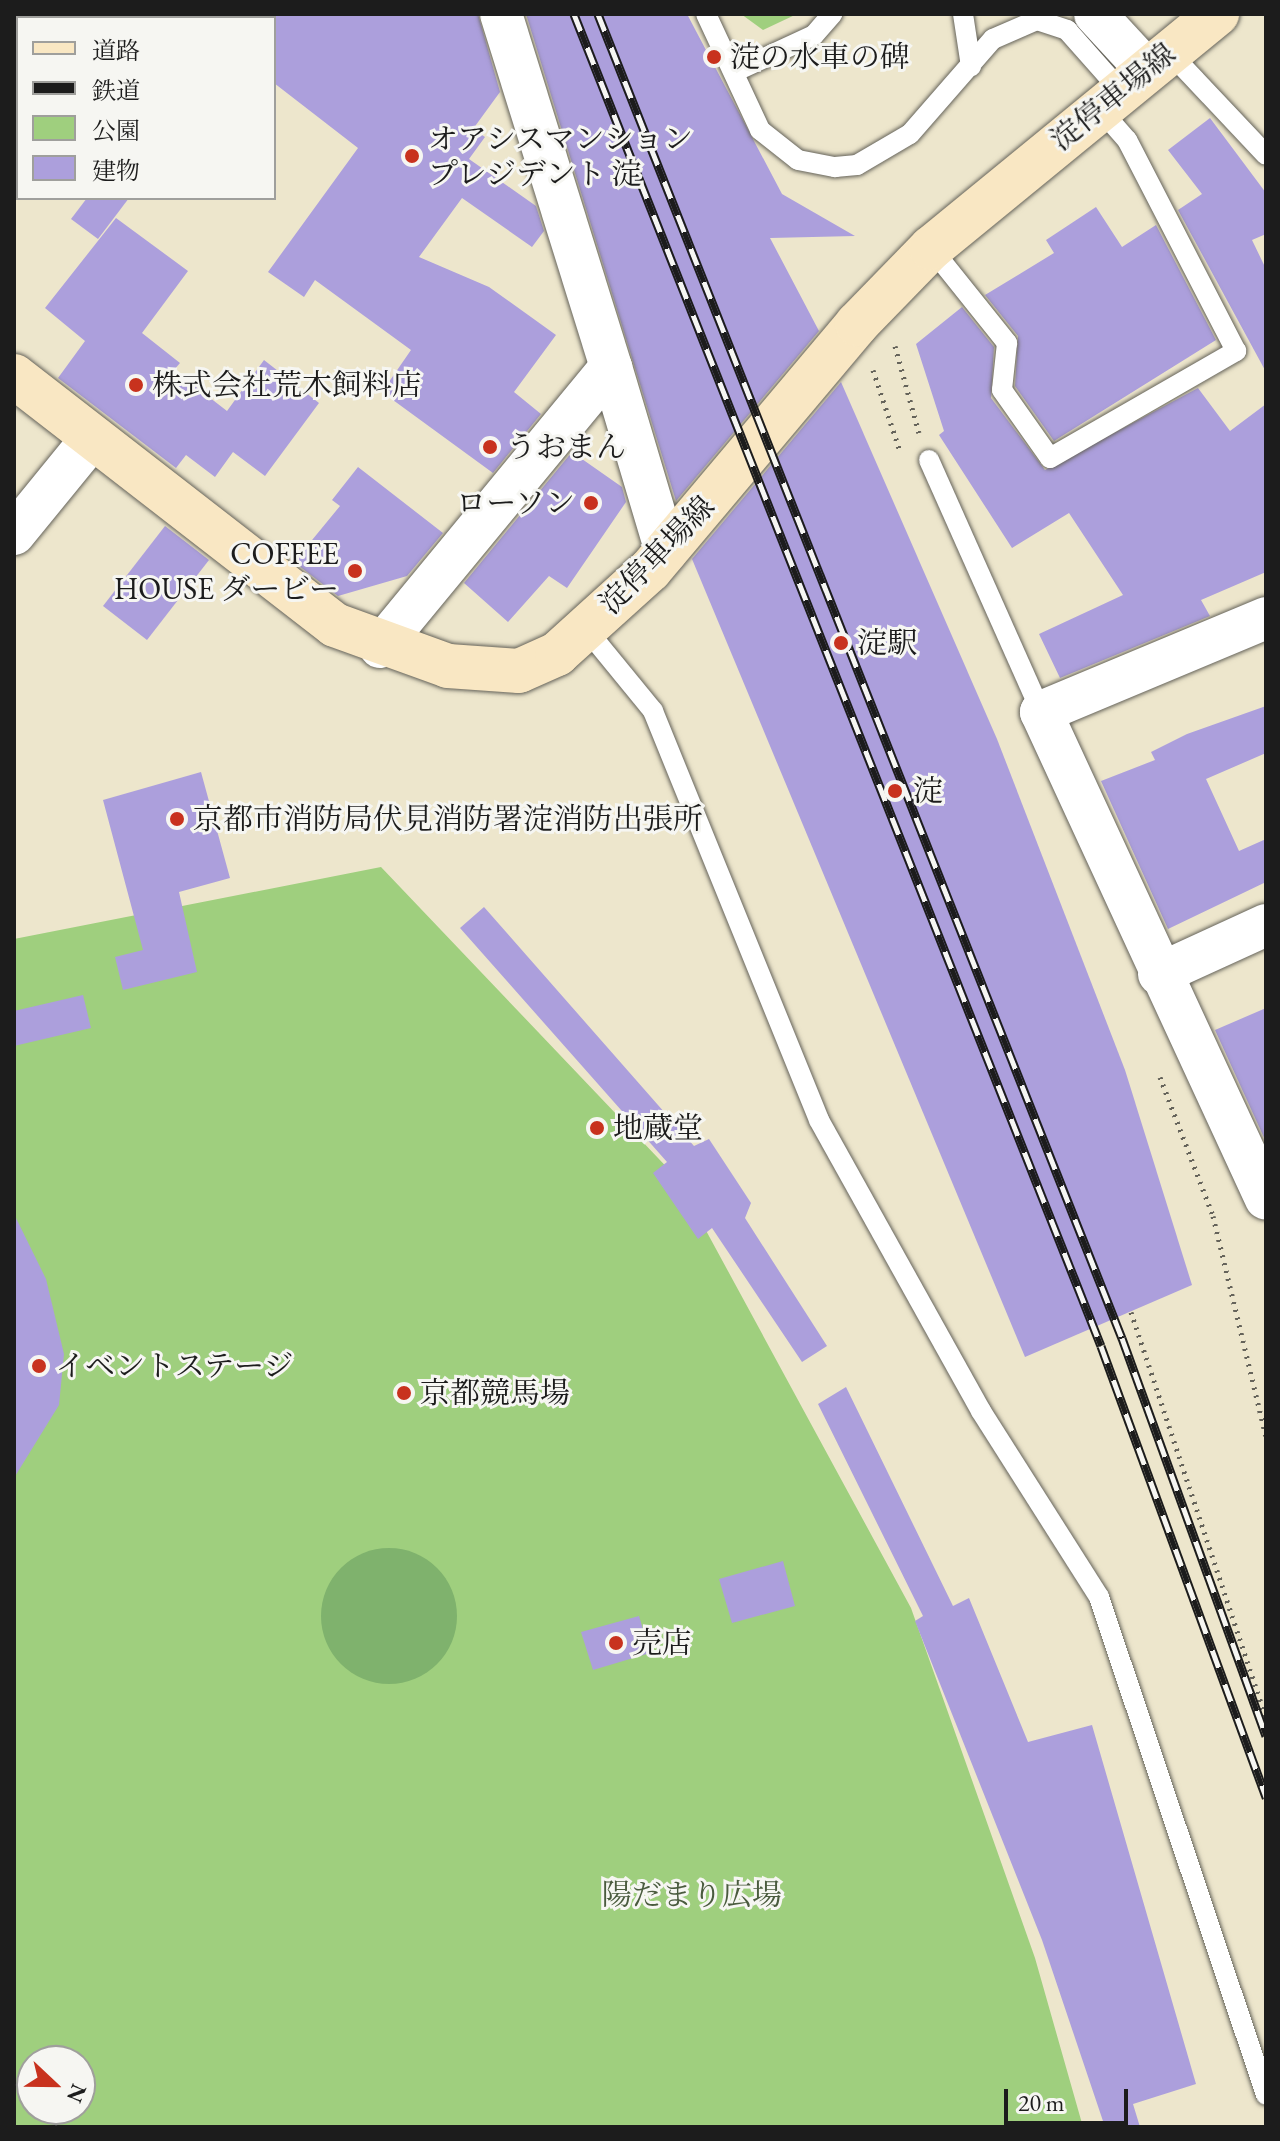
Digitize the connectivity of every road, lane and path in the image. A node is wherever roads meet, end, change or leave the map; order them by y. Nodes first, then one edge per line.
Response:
1 (501, 14) edge
2 (706, 14) edge
3 (832, 14) edge
4 (963, 14) edge
5 (1095, 14) edge
6 (1217, 14) edge
7 (971, 66) junction
8 (734, 72) junction
9 (1133, 80) junction
10 (1266, 155) edge
11 (931, 248) junction
12 (897, 352) dead end
13 (611, 367) junction
14 (14, 376) edge
15 (919, 434) dead end
16 (93, 437) junction
17 (929, 460) dead end
18 (14, 534) edge
19 (666, 552) junction
20 (1266, 618) edge
21 (586, 629) junction
22 (380, 647) junction
23 (1041, 712) junction
24 (1266, 925) edge
25 (1159, 974) junction
26 (1266, 1199) edge
27 (1131, 1312) dead end
28 (1266, 1717) edge
29 (1266, 2095) edge

1 - 13 street
2 - 8 lane
3 - 8 lane
4 - 7 lane
5 - 9 street
6 - 9 main road, 淀停車場線
7 - 8 lane
7 - 9 lane
9 - 10 lane
9 - 11 main road, 淀停車場線
9 - 11 lane
11 - 19 main road, 淀停車場線
12 - 15 path
13 - 19 street
13 - 22 street
14 - 16 main road, 淀停車場線
16 - 18 street
16 - 22 main road, 淀停車場線
17 - 23 lane
19 - 21 main road, 淀停車場線
20 - 23 street
21 - 22 main road, 淀停車場線
21 - 29 lane
23 - 25 street
24 - 25 street
25 - 26 street
27 - 28 path

